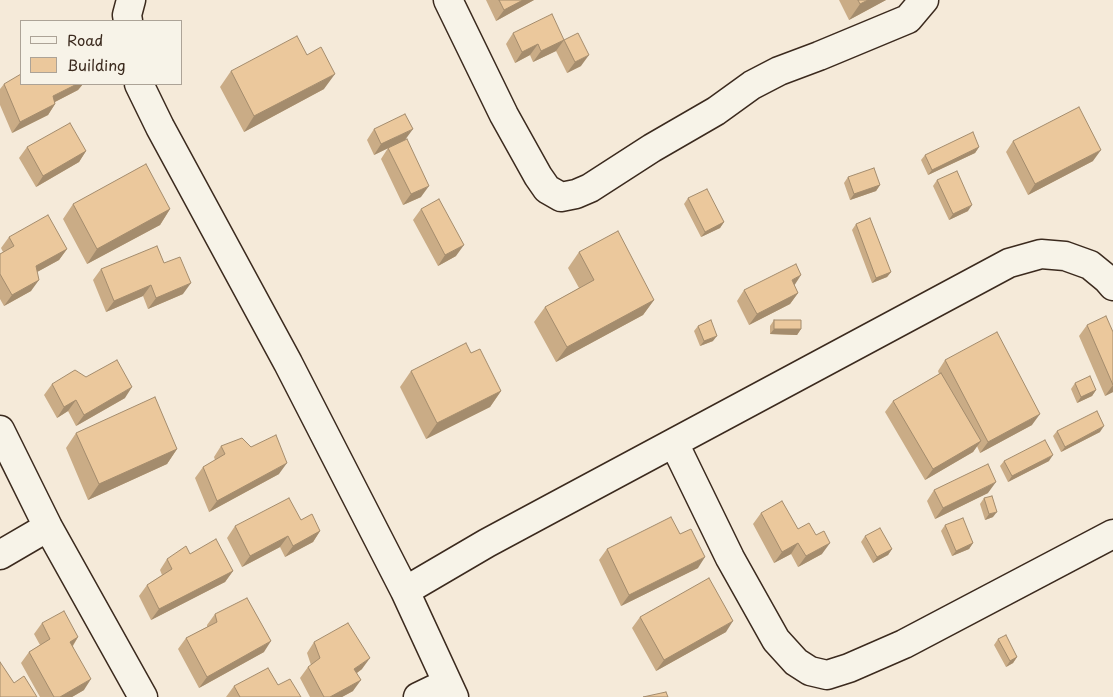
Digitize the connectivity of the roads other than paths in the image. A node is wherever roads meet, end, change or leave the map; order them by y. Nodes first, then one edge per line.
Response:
1 (131, 0) edge
2 (448, 0) edge
3 (924, 0) edge
4 (128, 20) edge
5 (139, 85) edge
6 (1113, 286) edge
7 (0, 430) edge
8 (674, 443) junction
9 (48, 528) junction
10 (1113, 534) edge
11 (0, 555) edge
12 (405, 591) junction
13 (450, 690) edge
14 (143, 697) edge
15 (418, 697) edge

1 - 4 street
2 - 3 street
5 - 12 street
6 - 8 street
7 - 9 street
8 - 10 street
8 - 12 street
9 - 11 street
9 - 14 street
12 - 13 street
13 - 15 street

